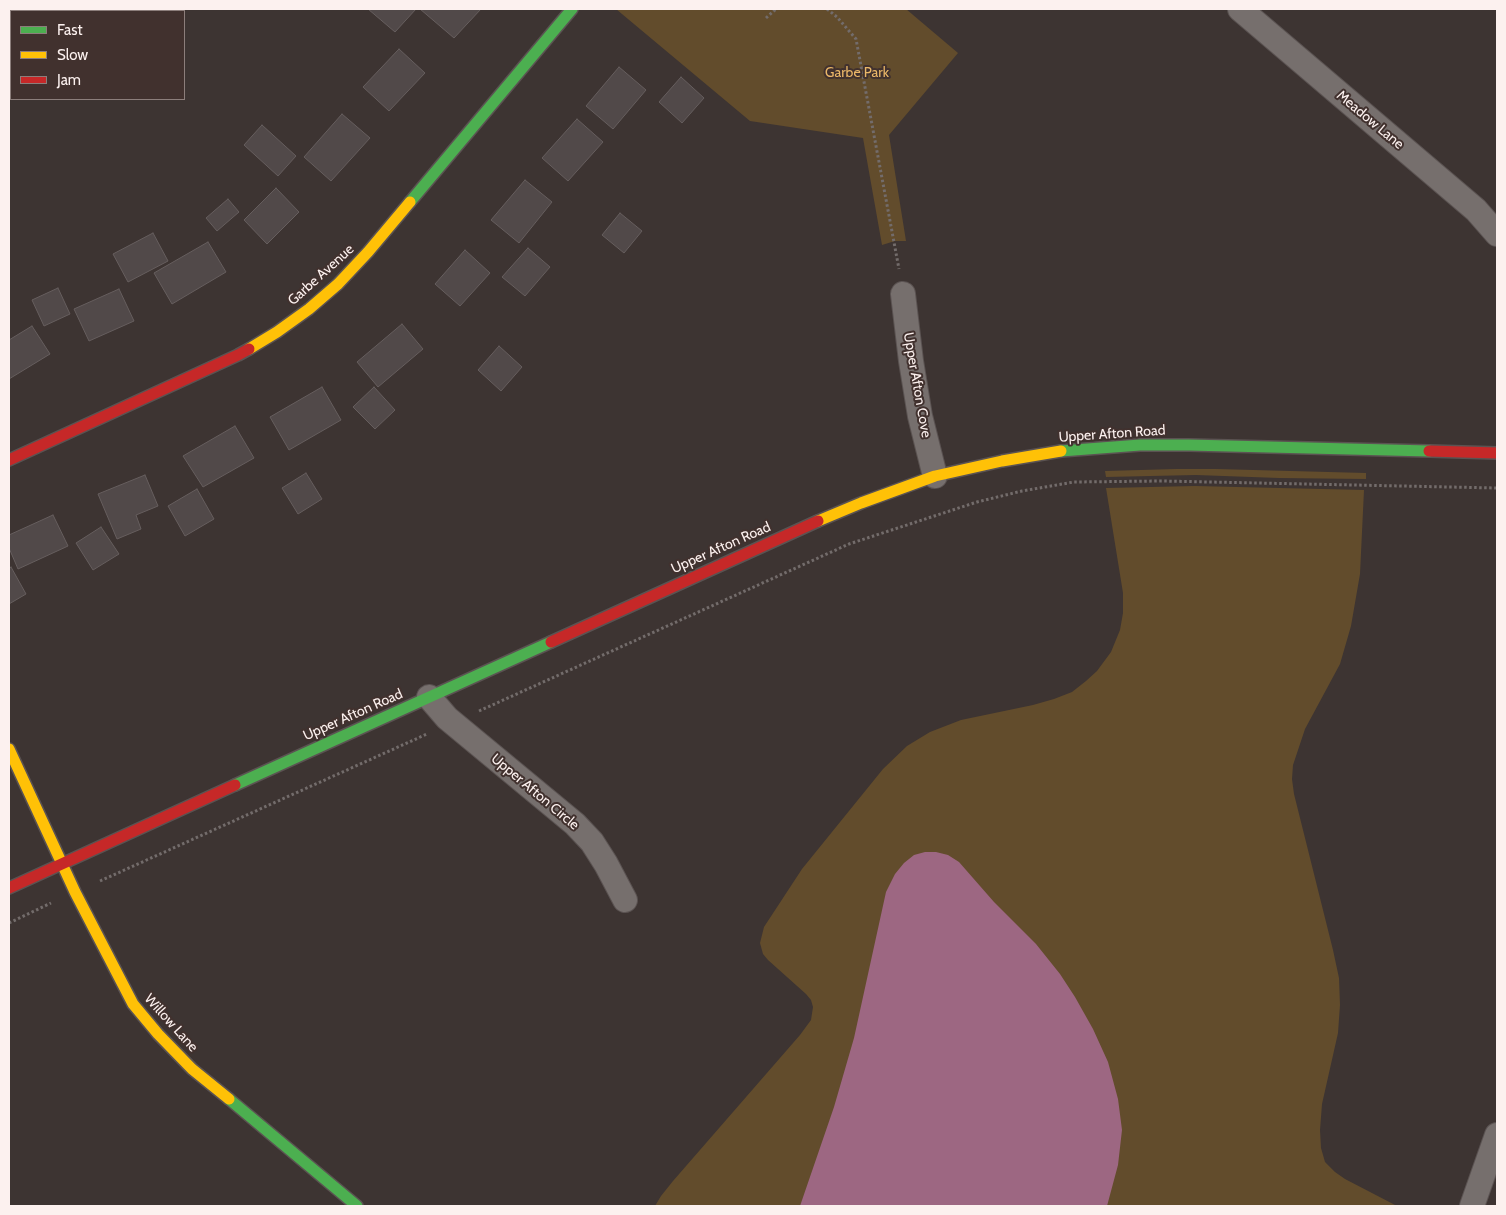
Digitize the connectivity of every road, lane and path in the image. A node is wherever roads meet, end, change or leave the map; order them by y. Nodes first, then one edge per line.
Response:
1 (572, 9) edge
2 (776, 9) edge
3 (827, 9) edge
4 (1240, 9) edge
5 (766, 18) dead end
6 (1497, 234) edge
7 (903, 294) joint
8 (1497, 453) edge
9 (9, 460) edge
10 (935, 476) junction
11 (1497, 488) edge
12 (429, 697) junction
13 (453, 722) junction
14 (9, 749) edge
15 (61, 864) junction
16 (9, 888) edge
17 (75, 892) junction
18 (625, 900) dead end
19 (9, 923) edge
20 (1497, 1135) edge
21 (357, 1206) edge
22 (1472, 1206) edge

1 - 9 street, Garbe Avenue
2 - 5 path
3 - 7 path
4 - 6 street, Meadow Lane
7 - 10 street, Upper Afton Cove
8 - 10 street, Upper Afton Road
10 - 12 street, Upper Afton Road
11 - 13 path
12 - 13 street, Upper Afton Circle
12 - 15 street, Upper Afton Road
13 - 17 path
13 - 18 street, Upper Afton Circle
14 - 15 street, Willow Lane
15 - 16 street, Upper Afton Road
15 - 17 street, Willow Lane
17 - 19 path
17 - 21 street, Willow Lane
20 - 22 street

